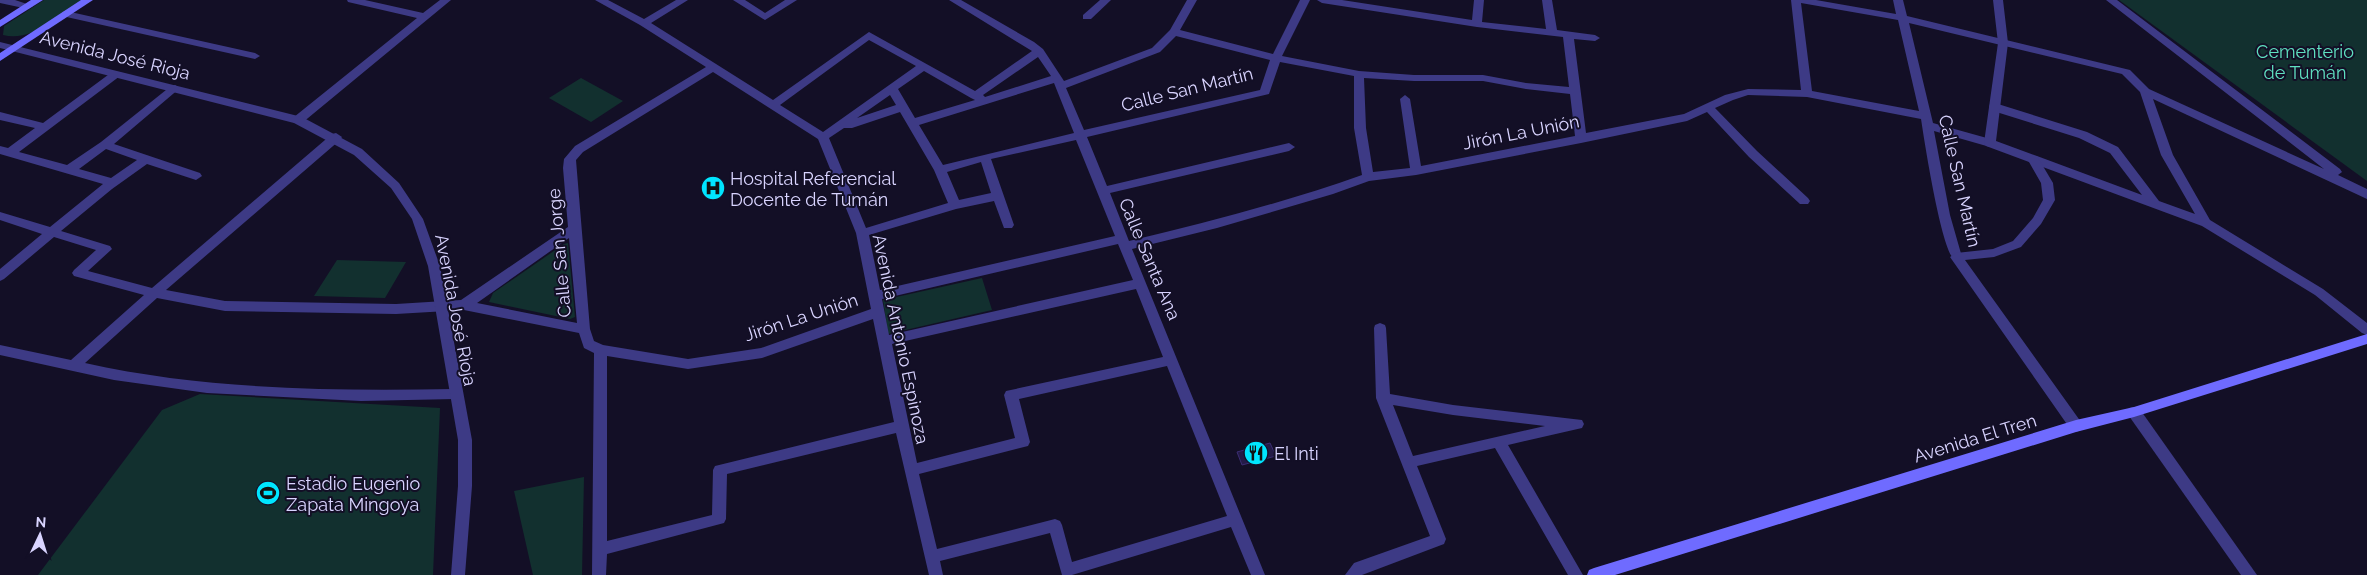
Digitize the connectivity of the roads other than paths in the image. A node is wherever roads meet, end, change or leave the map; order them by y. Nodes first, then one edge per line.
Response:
1 (2, 0) edge
2 (38, 0) edge
3 (88, 0) edge
4 (352, 0) edge
5 (446, 0) edge
6 (600, 0) edge
7 (683, 0) edge
8 (738, 0) edge
9 (792, 0) edge
10 (954, 0) edge
11 (1106, 0) edge
12 (1192, 0) edge
13 (1305, 0) edge
14 (1322, 0) edge
15 (1479, 0) edge
16 (1547, 0) edge
17 (1798, 0) edge
18 (1898, 0) edge
19 (1998, 0) edge
20 (2111, 0) edge
21 (1341, 1) edge
22 (28, 6) junction
23 (66, 14) junction
24 (425, 17) junction
25 (1087, 17) dead end
26 (1902, 18) junction
27 (644, 23) junction
28 (0, 24) edge
29 (1477, 24) junction
30 (1174, 32) junction
31 (1552, 34) junction
32 (1568, 35) junction
33 (1594, 38) dead end
34 (2004, 43) junction
35 (0, 45) edge
36 (14, 48) junction
37 (1039, 51) junction
38 (255, 56) dead end
39 (0, 58) edge
40 (1276, 58) junction
41 (713, 67) junction
42 (922, 67) junction
43 (116, 74) junction
44 (1359, 74) junction
45 (1058, 82) junction
46 (175, 88) junction
47 (892, 88) junction
48 (1575, 91) junction
49 (2145, 91) junction
50 (1807, 94) junction
51 (979, 98) junction
52 (1405, 98) dead end
53 (773, 105) junction
54 (903, 107) junction
55 (1994, 107) junction
56 (1709, 108) junction
57 (1, 117) edge
58 (298, 120) junction
59 (1927, 120) junction
60 (912, 123) junction
61 (45, 127) junction
62 (836, 129) junction
63 (1080, 134) junction
64 (336, 137) junction
65 (823, 137) junction
66 (1581, 139) junction
67 (1990, 143) junction
68 (105, 145) junction
69 (1290, 147) dead end
70 (5, 151) edge
71 (985, 156) junction
72 (146, 159) junction
73 (2033, 159) junction
74 (70, 168) junction
75 (940, 170) junction
76 (1416, 171) junction
77 (196, 176) dead end
78 (1368, 177) junction
79 (111, 182) junction
80 (1102, 191) junction
81 (2363, 192) edge
82 (998, 196) junction
83 (1804, 201) dead end
84 (2154, 202) junction
85 (955, 205) junction
86 (0, 216) edge
87 (2206, 223) junction
88 (1008, 225) dead end
89 (575, 228) junction
90 (54, 232) junction
91 (862, 233) junction
92 (1124, 242) junction
93 (1956, 257) junction
94 (0, 276) edge
95 (1141, 283) junction
96 (154, 293) junction
97 (874, 296) junction
98 (464, 304) junction
99 (441, 306) junction
100 (878, 312) junction
101 (1380, 328) dead end
102 (584, 329) junction
103 (2367, 330) edge
104 (2367, 339) edge
105 (884, 341) junction
106 (595, 347) junction
107 (0, 350) edge
108 (1172, 360) junction
109 (72, 366) junction
110 (455, 394) junction
111 (1383, 398) junction
112 (2134, 412) junction
113 (902, 426) junction
114 (2076, 426) junction
115 (1499, 442) junction
116 (1410, 462) junction
117 (911, 470) junction
118 (1236, 519) junction
119 (598, 550) junction
120 (932, 557) junction
121 (458, 575) edge
122 (599, 575) edge
123 (936, 575) edge
124 (1258, 575) edge
125 (1352, 575) edge
126 (1576, 575) edge
127 (1594, 575) edge
128 (2250, 575) edge

1 - 22 street
2 - 22 main road
3 - 23 main road
4 - 24 street
5 - 24 street
6 - 27 street
7 - 27 street
8 - 9 street
10 - 37 street, Calle Santa Ana
11 - 25 street
12 - 30 street
13 - 40 street, Calle San Martín
14 - 21 street
15 - 29 street
16 - 31 street
17 - 26 street
17 - 50 street
18 - 26 street, Calle San Martín
19 - 34 street
20 - 81 street
21 - 29 street
22 - 28 main road
23 - 36 main road
23 - 38 street
24 - 58 street
26 - 34 street
26 - 59 street, Calle San Martín
27 - 41 street
29 - 31 street
30 - 40 street
30 - 45 street
31 - 32 street
32 - 33 street
32 - 48 street
34 - 49 street
34 - 55 street
35 - 36 street, Avenida José Rioja
36 - 39 main road
36 - 43 street, Avenida José Rioja
37 - 45 street, Calle Santa Ana
37 - 51 street
40 - 44 street
40 - 63 street, Calle San Martín
41 - 53 street
41 - 89 street, Calle San Jorge
42 - 47 street
42 - 51 street
42 - 53 street
43 - 46 street, Avenida José Rioja
43 - 61 street
44 - 48 street
44 - 78 street
45 - 51 street
45 - 63 street, Calle Santa Ana
46 - 58 street, Avenida José Rioja
46 - 68 street
47 - 54 street
47 - 62 street
48 - 66 street
49 - 81 street
49 - 87 street
50 - 56 street, Jirón La Unión
50 - 59 street, Jirón La Unión
51 - 60 street
52 - 76 street
53 - 65 street
54 - 60 street
54 - 62 street
55 - 67 street
55 - 84 street
56 - 66 street, Jirón La Unión
56 - 83 street
57 - 61 street
58 - 64 street, Avenida José Rioja
59 - 67 street, Jirón La Unión
59 - 93 street, Calle San Martín
60 - 75 street
61 - 70 street
62 - 65 street
63 - 71 street
63 - 80 street, Calle Santa Ana
64 - 96 street
64 - 99 street, Avenida José Rioja
65 - 91 street, Avenida Antonio Espinoza
66 - 76 street, Jirón La Unión
67 - 73 street, Jirón La Unión
68 - 72 street
68 - 74 street
69 - 80 street
70 - 74 street
71 - 75 street
71 - 82 street
72 - 77 street
72 - 79 street
73 - 84 street, Jirón La Unión
73 - 93 street
74 - 79 street
75 - 85 street
76 - 78 street, Jirón La Unión
78 - 92 street, Jirón La Unión
79 - 90 street
80 - 92 street, Calle Santa Ana
82 - 85 street
82 - 88 street
84 - 87 street, Jirón La Unión
85 - 91 street
86 - 90 street
87 - 103 street, Jirón La Unión
89 - 98 street
89 - 102 street, Calle San Jorge
90 - 94 street
90 - 96 street
91 - 97 street, Avenida Antonio Espinoza
92 - 95 street, Calle Santa Ana
92 - 97 street, Jirón La Unión
93 - 114 street, Calle San Martín
95 - 105 street
95 - 108 street, Calle Santa Ana
96 - 99 street
96 - 109 street
97 - 100 street, Avenida Antonio Espinoza
98 - 99 street
98 - 102 street
99 - 110 street, Avenida José Rioja
100 - 105 street, Avenida Antonio Espinoza
100 - 106 street, Jirón La Unión
101 - 111 street
102 - 106 street, Calle San Jorge
104 - 112 main road, Avenida El Tren
105 - 113 street, Avenida Antonio Espinoza
106 - 119 street, Calle San Jorge
107 - 109 street
108 - 117 street
108 - 118 street, Calle Santa Ana
109 - 110 street
110 - 121 street, Avenida José Rioja
111 - 115 street
111 - 116 street
112 - 114 main road, Avenida El Tren
112 - 128 street
113 - 117 street, Avenida Antonio Espinoza
113 - 119 street
114 - 127 main road, Avenida El Tren
115 - 116 street
115 - 126 street
116 - 125 street
117 - 120 street, Avenida Antonio Espinoza
118 - 120 street
118 - 124 street, Calle Santa Ana
119 - 122 street, Calle San Jorge
120 - 123 street, Avenida Antonio Espinoza

